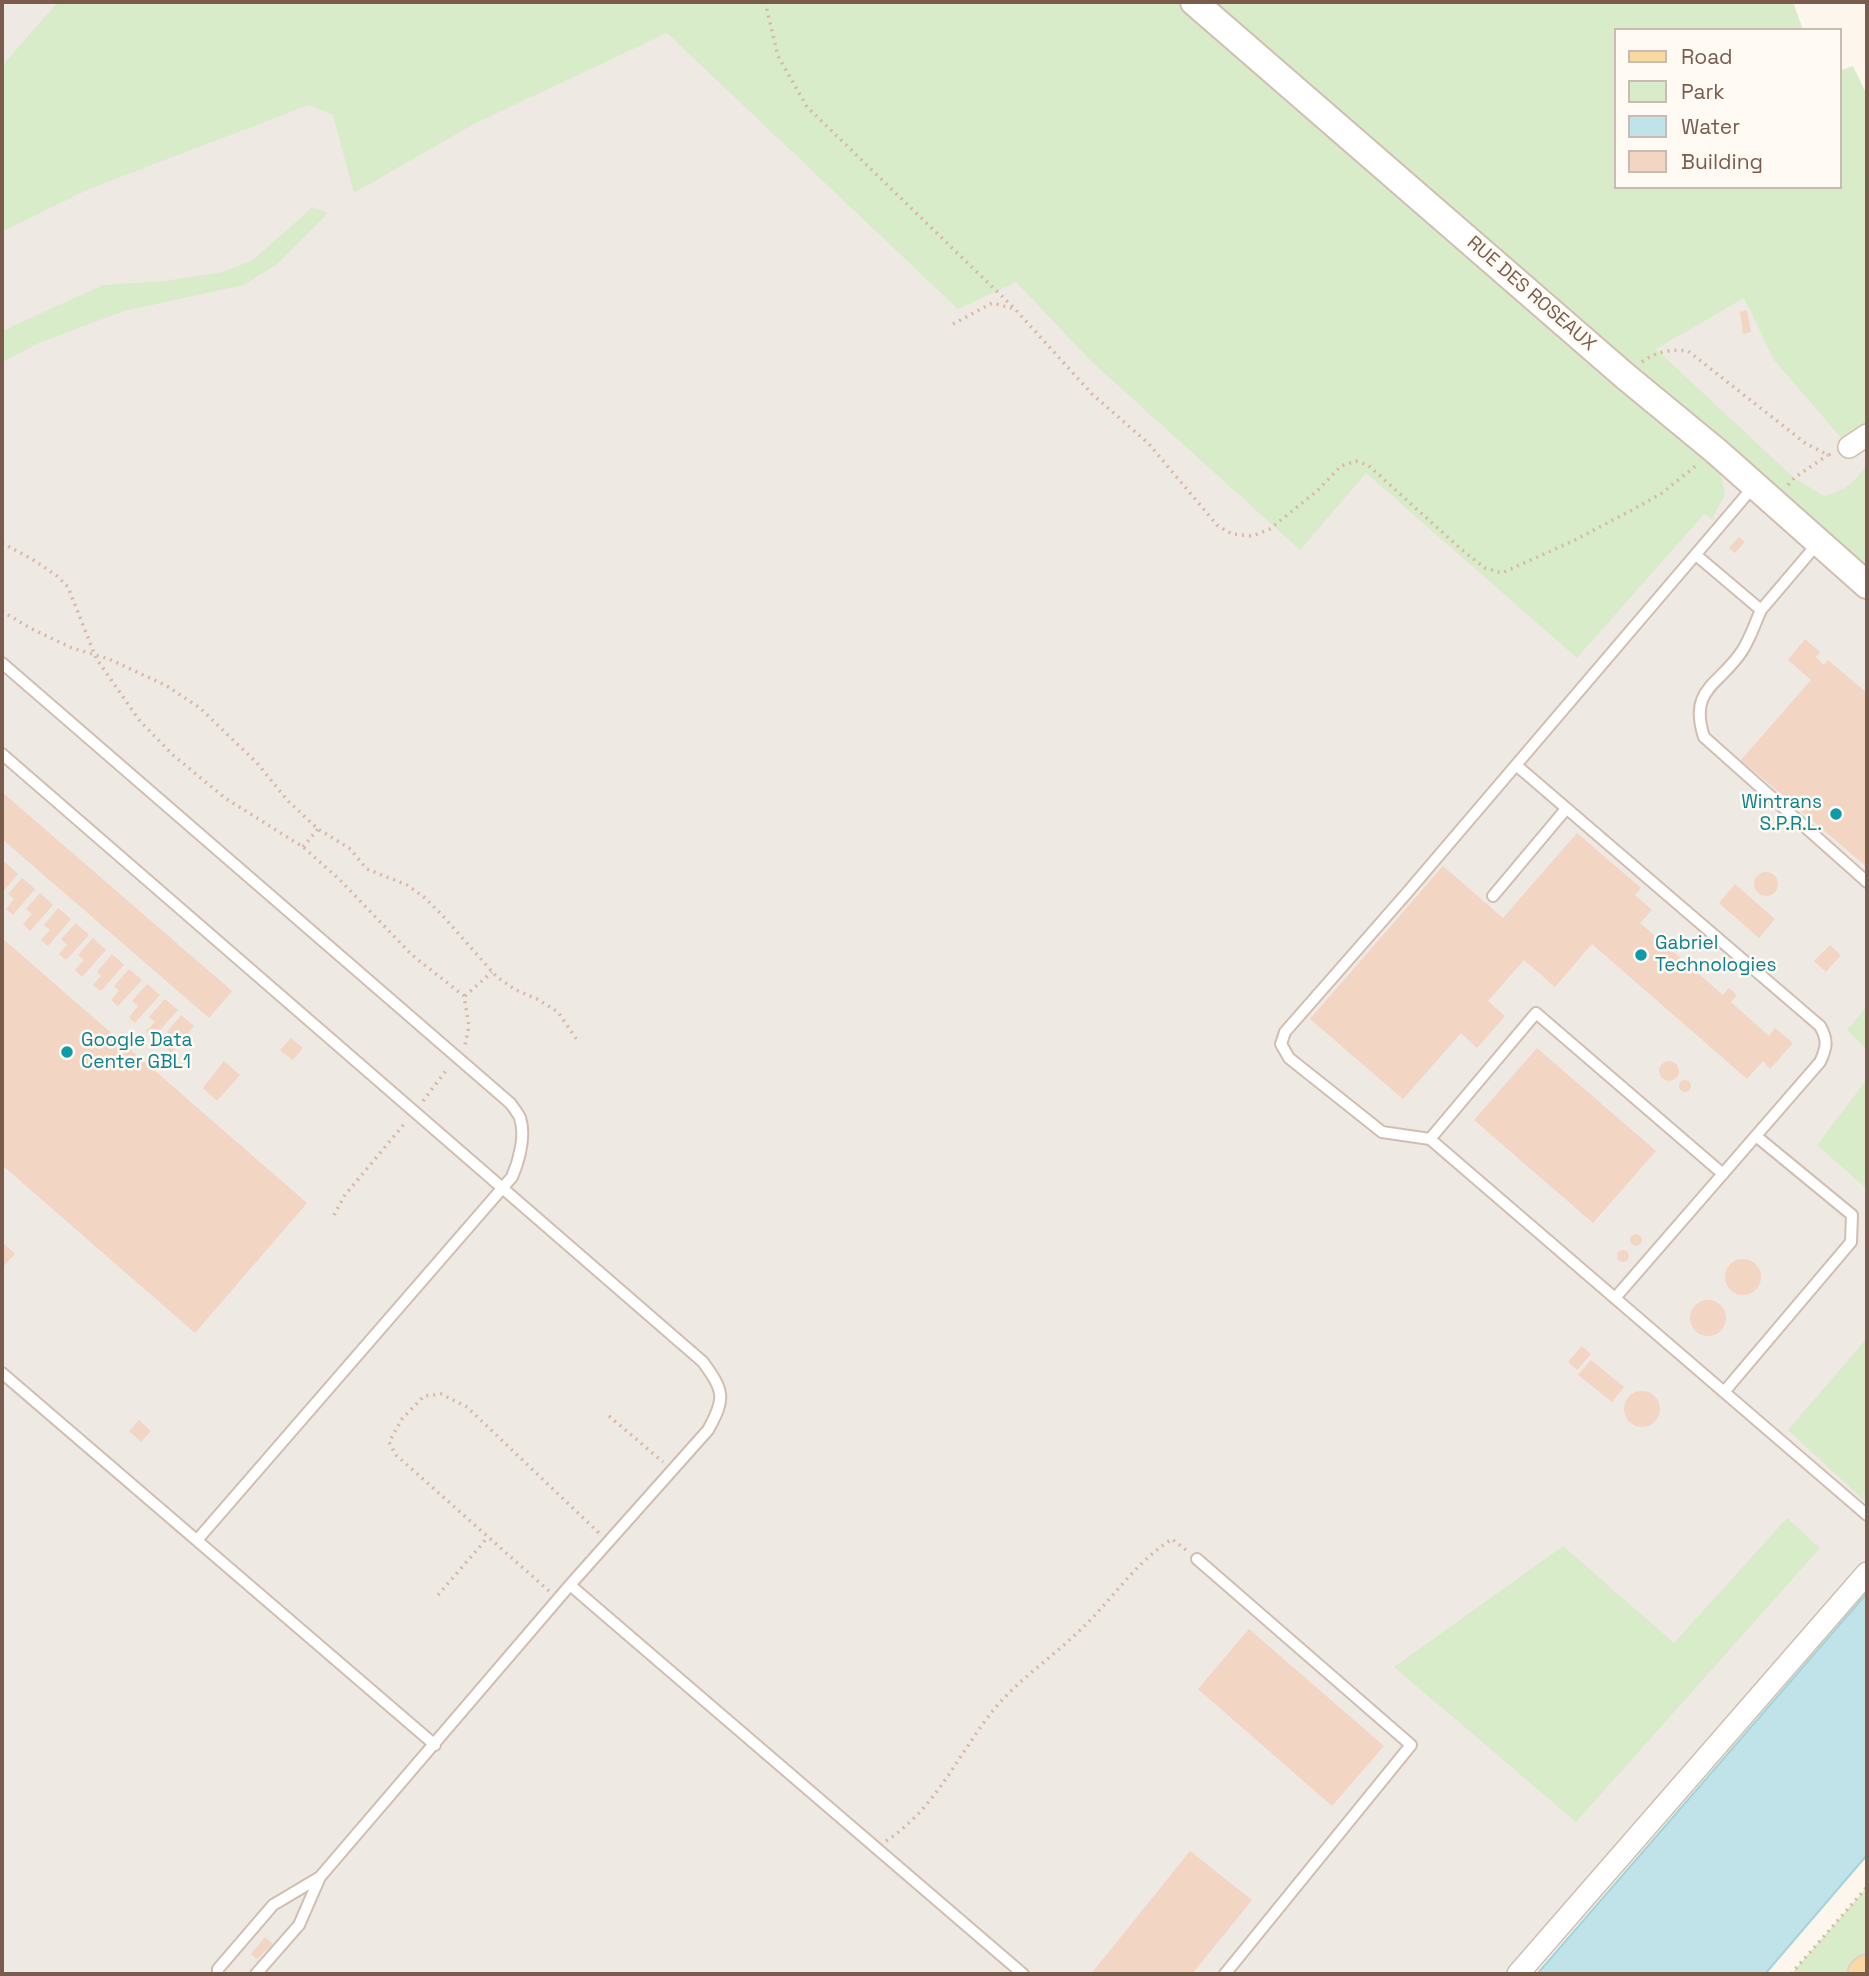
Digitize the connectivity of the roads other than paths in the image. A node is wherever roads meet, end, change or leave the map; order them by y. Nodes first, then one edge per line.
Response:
1 (1194, 2) edge
2 (1867, 435) edge
3 (1849, 447) road end
4 (1754, 486) junction
5 (1818, 543) junction
6 (1696, 555) junction
7 (1867, 586) edge
8 (1761, 610) junction
9 (2, 663) edge
10 (2, 754) edge
11 (1516, 765) junction
12 (1566, 809) junction
13 (1867, 882) edge
14 (1493, 896) dead end
15 (1756, 1136) junction
16 (1430, 1139) junction
17 (1724, 1174) junction
18 (502, 1188) junction
19 (1615, 1298) junction
20 (2, 1373) edge
21 (1724, 1392) junction
22 (1867, 1516) edge
23 (198, 1539) junction
24 (1197, 1559) road end
25 (1867, 1573) edge
26 (570, 1585) junction
27 (435, 1745) junction
28 (320, 1877) junction
29 (218, 1974) edge
30 (256, 1974) edge
31 (1023, 1974) edge
32 (1225, 1974) edge
33 (1518, 1974) edge

1 - 4 street, RUE DES ROSEAUX
2 - 3 street
4 - 5 street, RUE DES ROSEAUX
4 - 6 lane
5 - 7 street, RUE DES ROSEAUX
5 - 8 lane
6 - 8 lane
6 - 11 lane
8 - 13 lane
9 - 18 lane
10 - 18 lane
11 - 12 lane
11 - 16 lane
12 - 14 lane
12 - 15 lane
15 - 17 lane
15 - 21 lane
16 - 17 lane
16 - 19 lane
17 - 19 lane
18 - 23 lane
18 - 26 lane
19 - 21 lane
20 - 23 lane
21 - 22 lane
23 - 27 lane
24 - 32 lane
25 - 33 street
26 - 27 lane
26 - 31 lane
27 - 28 lane
28 - 29 lane
28 - 30 lane

